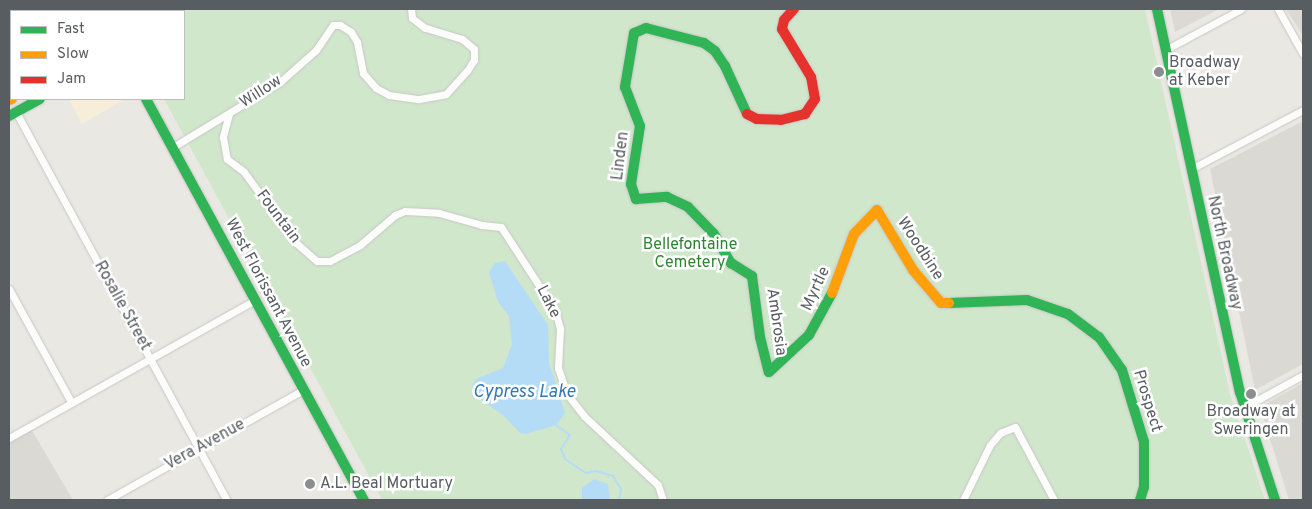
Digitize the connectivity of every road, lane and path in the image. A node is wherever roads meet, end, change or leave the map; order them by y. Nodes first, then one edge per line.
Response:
1 (794, 9) edge
2 (1156, 9) edge
3 (1241, 9) edge
4 (1278, 9) edge
5 (411, 12) edge
6 (1165, 50) junction
7 (1303, 54) edge
8 (38, 100) edge
9 (147, 100) edge
10 (1303, 110) edge
11 (12, 114) edge
12 (229, 114) junction
13 (173, 147) junction
14 (1191, 168) junction
15 (639, 200) joint
16 (877, 210) joint
17 (376, 235) joint
18 (9, 289) edge
19 (255, 300) junction
20 (941, 304) joint
21 (150, 358) junction
22 (769, 372) joint
23 (1303, 375) edge
24 (303, 390) junction
25 (71, 402) junction
26 (1244, 408) junction
27 (9, 438) edge
28 (198, 449) junction
29 (106, 500) edge
30 (226, 500) edge
31 (364, 500) edge
32 (663, 500) edge
33 (963, 500) edge
34 (1054, 500) edge
35 (1140, 500) edge
36 (1275, 500) edge

1 - 15 street, Linden
2 - 6 street, North Broadway
3 - 6 street
4 - 7 street
5 - 12 street, Willow
6 - 14 street, North Broadway
8 - 11 street
9 - 13 street, West Florissant Avenue
10 - 14 street
11 - 21 street, Rosalie Street
12 - 13 street, Willow
12 - 17 street, Fountain
13 - 19 street, West Florissant Avenue
14 - 26 street, North Broadway
15 - 22 street, Ambrosia
16 - 20 street, Woodbine
16 - 22 street, Myrtle
17 - 32 street, Lake
18 - 25 street
19 - 21 street
19 - 24 street, West Florissant Avenue
20 - 35 street, Prospect
21 - 25 street
21 - 28 street, Rosalie Street
23 - 26 street
24 - 28 street, Vera Avenue
24 - 31 street, West Florissant Avenue
25 - 27 street
26 - 36 street, North Broadway
28 - 29 street, Vera Avenue
28 - 30 street, Rosalie Street
33 - 34 street

